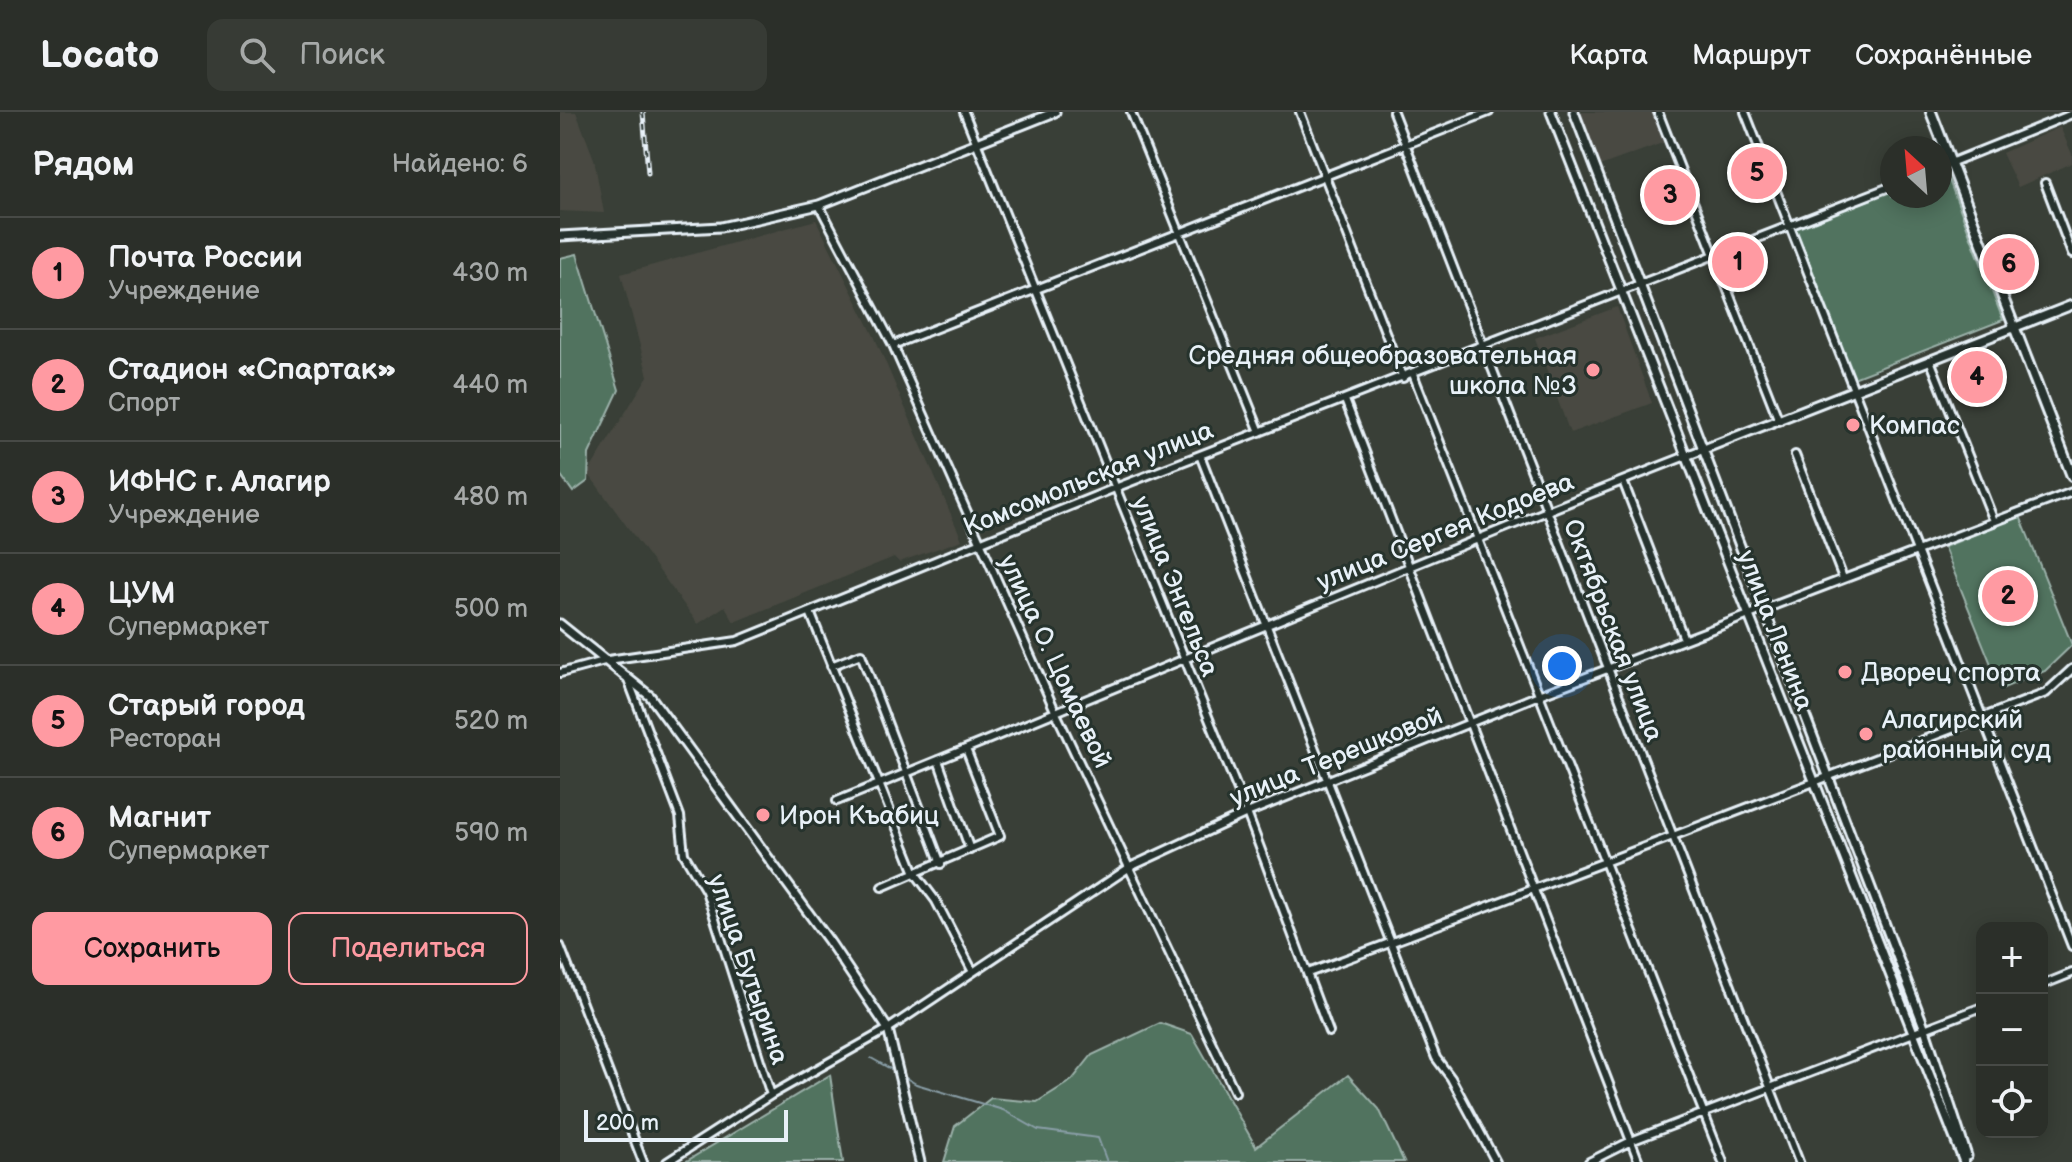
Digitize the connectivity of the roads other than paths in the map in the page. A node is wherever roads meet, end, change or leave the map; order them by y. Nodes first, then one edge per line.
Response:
1 (964, 112) edge
2 (1055, 112) edge
3 (1131, 112) edge
4 (1300, 112) edge
5 (1393, 112) edge
6 (1489, 112) edge
7 (1551, 112) edge
8 (1574, 112) edge
9 (1658, 112) edge
10 (1745, 112) edge
11 (1931, 112) edge
12 (2072, 114) edge
13 (1940, 136) edge
14 (976, 141) junction
15 (1405, 144) junction
16 (1952, 163) edge
17 (1952, 166) edge
18 (1324, 174) junction
19 (2045, 183) dead end
20 (1880, 191) edge
21 (819, 205) junction
22 (1788, 228) junction
23 (1179, 232) junction
24 (560, 236) edge
25 (2072, 254) edge
26 (1713, 258) junction
27 (1638, 286) junction
28 (1036, 288) junction
29 (1621, 293) junction
30 (2072, 305) edge
31 (2015, 328) junction
32 (893, 345) junction
33 (1484, 346) junction
34 (1930, 360) junction
35 (1413, 374) junction
36 (1403, 378) junction
37 (1852, 392) junction
38 (1345, 400) junction
39 (1779, 421) junction
40 (1260, 432) junction
41 (1702, 450) junction
42 (1200, 455) junction
43 (1795, 455) dead end
44 (1686, 456) junction
45 (2072, 476) edge
46 (1623, 481) junction
47 (1115, 488) junction
48 (2072, 492) edge
49 (1547, 511) junction
50 (1994, 521) junction
51 (1477, 540) junction
52 (979, 542) junction
53 (1916, 550) junction
54 (1408, 567) junction
55 (1843, 578) junction
56 (1763, 609) junction
57 (810, 612) junction
58 (1749, 615) junction
59 (560, 624) edge
60 (1268, 625) junction
61 (1684, 639) junction
62 (1182, 657) junction
63 (608, 660) junction
64 (831, 666) junction
65 (1607, 668) junction
66 (2072, 669) edge
67 (560, 673) edge
68 (627, 677) junction
69 (1539, 695) junction
70 (1056, 713) junction
71 (1981, 718) junction
72 (1467, 724) junction
73 (966, 749) junction
74 (938, 760) junction
75 (906, 773) junction
76 (1827, 774) junction
77 (1813, 779) junction
78 (1327, 781) junction
79 (878, 785) junction
80 (837, 801) dead end
81 (1247, 813) junction
82 (1672, 836) junction
83 (970, 850) junction
84 (1604, 863) junction
85 (941, 864) junction
86 (1130, 867) junction
87 (915, 873) junction
88 (882, 887) dead end
89 (1533, 891) junction
90 (1391, 943) junction
91 (560, 946) edge
92 (2072, 946) edge
93 (973, 972) junction
94 (1308, 973) junction
95 (2072, 973) edge
96 (2048, 983) edge
97 (1976, 1009) edge
98 (888, 1029) junction
99 (1925, 1029) junction
100 (1329, 1032) dead end
101 (1914, 1033) junction
102 (1771, 1088) junction
103 (1235, 1092) dead end
104 (771, 1095) junction
105 (1704, 1113) junction
106 (1631, 1141) junction
107 (643, 1162) edge
108 (667, 1162) edge
109 (920, 1162) edge
110 (1496, 1162) edge
111 (1589, 1162) edge
112 (1639, 1162) edge
113 (1723, 1162) edge
114 (1799, 1162) edge
115 (1967, 1162) edge

1 - 14 street, улица Энгельса
2 - 14 street
3 - 23 street
4 - 18 street
5 - 15 street, Октябрьская улица
6 - 15 street
7 - 29 street, улица Ленина
8 - 27 street, улица Ленина
9 - 26 street
10 - 22 street
11 - 13 main road
12 - 16 street
14 - 21 street
14 - 28 street, улица Энгельса
15 - 18 street
15 - 33 street, Октябрьская улица
17 - 31 main road
18 - 23 street
18 - 36 street
19 - 25 street
20 - 22 street, Комсомольская улица
21 - 24 street
21 - 32 street, улица О. Цомаевой
22 - 26 street, Комсомольская улица
22 - 37 street
23 - 28 street
23 - 40 street
26 - 27 street, Комсомольская улица
26 - 39 street
27 - 29 street, Комсомольская улица
27 - 41 street, улица Ленина
28 - 32 street
28 - 47 street, улица Энгельса
29 - 33 street, Комсомольская улица
29 - 44 street, улица Ленина
30 - 31 street, улица Сергея Кодоева
31 - 34 street, улица Сергея Кодоева
31 - 45 main road
32 - 52 street, улица О. Цомаевой
33 - 35 street, Комсомольская улица
33 - 49 street, Октябрьская улица
34 - 37 street, улица Сергея Кодоева
34 - 50 street
35 - 36 street, Комсомольская улица
35 - 51 street
36 - 38 street, Комсомольская улица
37 - 39 street, улица Сергея Кодоева
37 - 53 street
38 - 40 street, Комсомольская улица
38 - 54 street
39 - 41 street, улица Сергея Кодоева
40 - 42 street, Комсомольская улица
41 - 44 street, улица Сергея Кодоева
41 - 56 street, улица Ленина
42 - 47 street, Комсомольская улица
42 - 60 street
43 - 55 street
44 - 46 street, улица Сергея Кодоева
44 - 58 street, улица Ленина
46 - 49 street, улица Сергея Кодоева
46 - 61 street
47 - 52 street, Комсомольская улица
47 - 62 street, улица Энгельса
48 - 50 street, улица Терешковой
49 - 51 street, улица Сергея Кодоева
49 - 65 street, Октябрьская улица
50 - 53 street, улица Терешковой
51 - 54 street, улица Сергея Кодоева
51 - 69 street
52 - 57 street, Комсомольская улица
52 - 70 street, улица О. Цомаевой
53 - 55 street, улица Терешковой
53 - 71 street
54 - 60 street, улица Сергея Кодоева
54 - 72 street
55 - 56 street, улица Терешковой
56 - 58 street, улица Терешковой
56 - 76 street, улица Ленина
57 - 63 street, Комсомольская улица
57 - 64 street
58 - 61 street, улица Терешковой
58 - 77 street, улица Ленина
59 - 63 street
60 - 62 street, улица Сергея Кодоева
60 - 78 street
61 - 65 street, улица Терешковой
62 - 70 street, улица Сергея Кодоева
62 - 81 street, улица Энгельса
63 - 67 street, Комсомольская улица
63 - 68 street
64 - 75 street
64 - 79 street
65 - 69 street, улица Терешковой
65 - 82 street, Октябрьская улица
66 - 71 street
68 - 98 street
68 - 104 street, улица Бутырина
69 - 72 street, улица Терешковой
69 - 84 street
70 - 73 street, улица Сергея Кодоева
70 - 86 street, улица О. Цомаевой
71 - 76 street
71 - 92 street
72 - 78 street, улица Терешковой
72 - 89 street
73 - 74 street, улица Сергея Кодоева
73 - 83 street
74 - 75 street, улица Сергея Кодоева
74 - 83 street
75 - 79 street, улица Сергея Кодоева
75 - 85 street
76 - 77 street
76 - 99 street, улица Ленина
77 - 82 street
77 - 101 street, улица Ленина
78 - 81 street, улица Терешковой
78 - 90 street
79 - 80 street, улица Сергея Кодоева
79 - 87 street
81 - 86 street, улица Терешковой
81 - 94 street, улица Энгельса
82 - 84 street
82 - 102 street, Октябрьская улица
83 - 85 street
84 - 89 street
84 - 105 street
85 - 87 street
86 - 93 street, улица Терешковой
86 - 103 street, улица О. Цомаевой
87 - 88 street
87 - 93 street
89 - 90 street
89 - 106 street
90 - 94 street
90 - 110 street
91 - 107 street
93 - 98 street, улица Терешковой
94 - 100 street, улица Энгельса
95 - 96 street
97 - 99 street
98 - 104 street, улица Терешковой
98 - 109 street
99 - 101 street
99 - 115 street, улица Ленина
101 - 102 street
101 - 115 street, улица Ленина
102 - 105 street
102 - 114 street, Октябрьская улица
104 - 108 street, улица Терешковой
105 - 106 street
105 - 113 street
106 - 111 street
106 - 112 street

